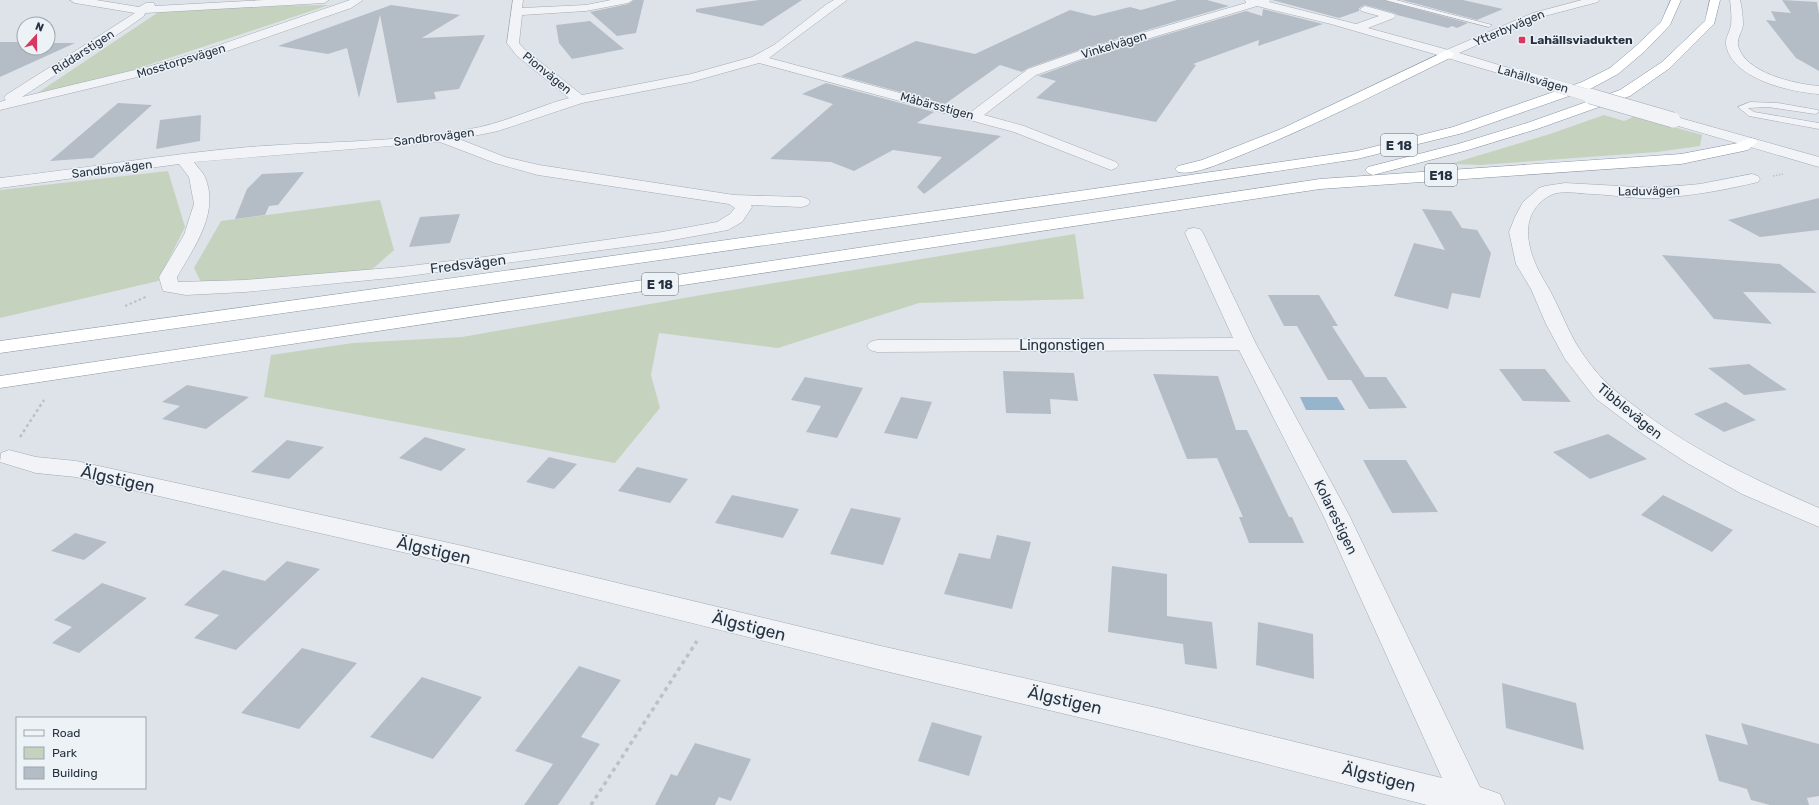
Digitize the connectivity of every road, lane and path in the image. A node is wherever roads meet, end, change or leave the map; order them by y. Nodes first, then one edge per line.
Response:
1 (75, 0) edge
2 (164, 0) edge
3 (324, 0) edge
4 (358, 0) edge
5 (518, 0) edge
6 (628, 0) edge
7 (842, 0) edge
8 (1388, 0) edge
9 (1594, 0) edge
10 (1676, 0) edge
11 (1715, 0) edge
12 (1735, 0) edge
13 (1257, 1) edge
14 (1365, 9) dead end
15 (140, 10) junction
16 (517, 12) junction
17 (1489, 25) dead end
18 (1356, 28) junction
19 (1448, 54) junction
20 (759, 59) junction
21 (1819, 90) edge
22 (579, 99) junction
23 (1813, 102) dead end
24 (0, 105) edge
25 (1815, 112) junction
26 (974, 116) junction
27 (1819, 122) edge
28 (1819, 126) edge
29 (443, 138) junction
30 (1750, 142) junction
31 (184, 160) junction
32 (1819, 162) edge
33 (1111, 166) dead end
34 (1752, 179) dead end
35 (0, 182) edge
36 (1320, 184) junction
37 (1545, 191) joint
38 (1079, 196) junction
39 (734, 200) junction
40 (802, 202) dead end
41 (1194, 233) dead end
42 (170, 287) junction
43 (119, 309) dead end
44 (1246, 344) junction
45 (877, 346) dead end
46 (0, 347) edge
47 (0, 382) edge
48 (44, 400) dead end
49 (30, 420) dead end
50 (8, 458) dead end
51 (1819, 518) edge
52 (712, 617) junction
53 (1476, 803) edge
54 (591, 805) edge

1 - 15 street
2 - 15 street, Riddarstigen
3 - 15 street
4 - 24 street, Mosstorpsvägen
5 - 16 street, Pionvägen
6 - 16 street
7 - 20 street, Sandbrovägen
8 - 17 lane
9 - 19 street, Ytterbyvägen
10 - 38 highway, E 18
11 - 36 highway, E 18
12 - 21 street
13 - 18 street, Lahällsvägen
13 - 26 street, Vinkelvägen
14 - 18 street
15 - 24 street, Riddarstigen
16 - 22 street, Pionvägen
18 - 19 street, Lahällsvägen
19 - 30 street, Lahällsvägen, bridge
19 - 38 highway, E 18
20 - 22 street, Sandbrovägen
20 - 26 street, Måbärsstigen
22 - 29 street, Sandbrovägen
23 - 25 lane
25 - 27 lane
25 - 28 lane
26 - 33 street, Måbärsstigen
29 - 31 street, Sandbrovägen
29 - 39 street
30 - 32 street, Lahällsvägen
30 - 36 highway, E18
31 - 35 street, Sandbrovägen
31 - 42 street
34 - 37 street, Laduvägen
36 - 47 highway, E 18
37 - 51 street, Tibblevägen
38 - 46 highway, E 18
39 - 40 street
39 - 42 street, Fredsvägen
41 - 44 street, Kolarestigen
42 - 43 path
44 - 45 street, Lingonstigen
44 - 53 street, Kolarestigen
48 - 49 path
50 - 52 street, Älgstigen
52 - 53 street, Älgstigen
52 - 54 path

